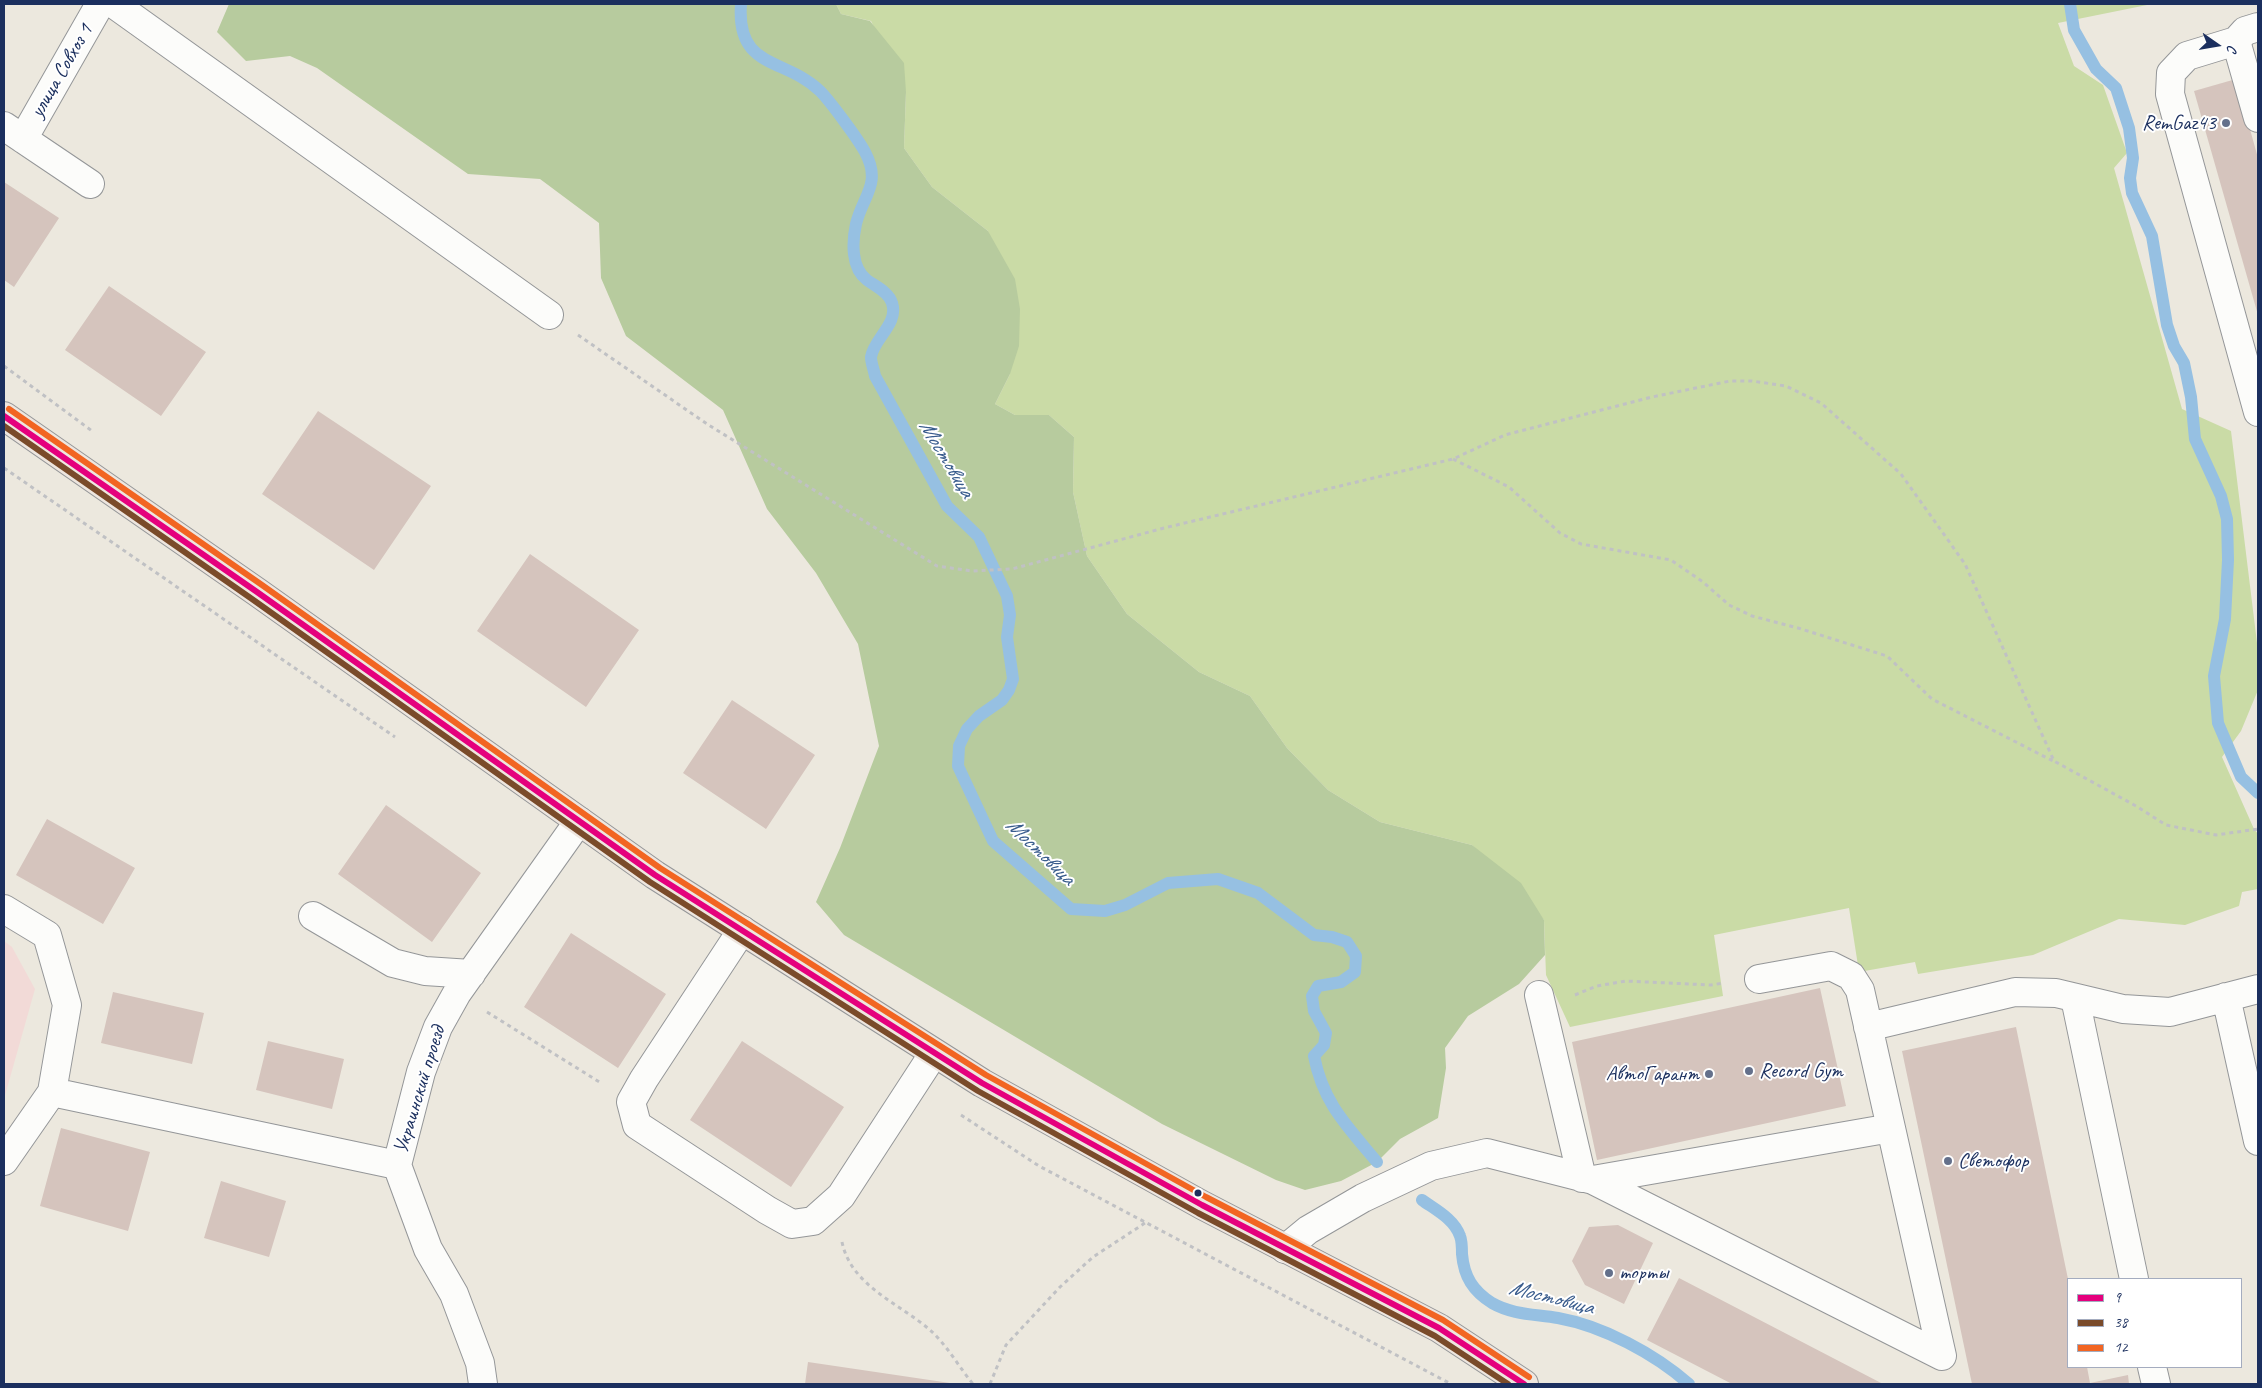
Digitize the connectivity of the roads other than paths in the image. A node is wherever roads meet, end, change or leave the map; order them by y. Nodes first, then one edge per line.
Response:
1 (100, 4) edge
2 (114, 4) edge
3 (2247, 34) edge
4 (2258, 118) edge
5 (14, 132) edge
6 (90, 184) dead end
7 (549, 315) road end
8 (2258, 412) edge
9 (4, 416) edge
10 (579, 821) junction
11 (4, 909) edge
12 (312, 916) dead end
13 (742, 930) junction
14 (1759, 979) road end
15 (464, 984) junction
16 (2258, 989) edge
17 (2226, 997) junction
18 (2075, 998) junction
19 (1540, 1001) road end
20 (1868, 1027) junction
21 (934, 1053) junction
22 (52, 1092) junction
23 (1891, 1128) junction
24 (2258, 1141) edge
25 (4, 1161) edge
26 (397, 1165) junction
27 (1588, 1179) junction
28 (1286, 1249) junction
29 (2134, 1278) edge
30 (2152, 1368) edge
31 (484, 1384) edge
32 (1524, 1384) edge
33 (2156, 1384) edge

1 - 5 street, улица Совхоз 1
2 - 7 street
3 - 4 street
3 - 8 street
5 - 6 street
9 - 10 main road
10 - 13 main road
10 - 15 street, Украинский проезд
11 - 22 street
12 - 15 street
13 - 21 main road
13 - 21 street
14 - 20 street
15 - 26 street, Украинский проезд
16 - 17 street
17 - 18 street
17 - 24 street
18 - 20 street
18 - 29 street
19 - 27 street
20 - 23 street
21 - 28 main road
22 - 25 street
22 - 26 street
23 - 27 street
23 - 27 street
26 - 31 street, Украинский проезд
27 - 28 street
28 - 32 main road
30 - 33 street

